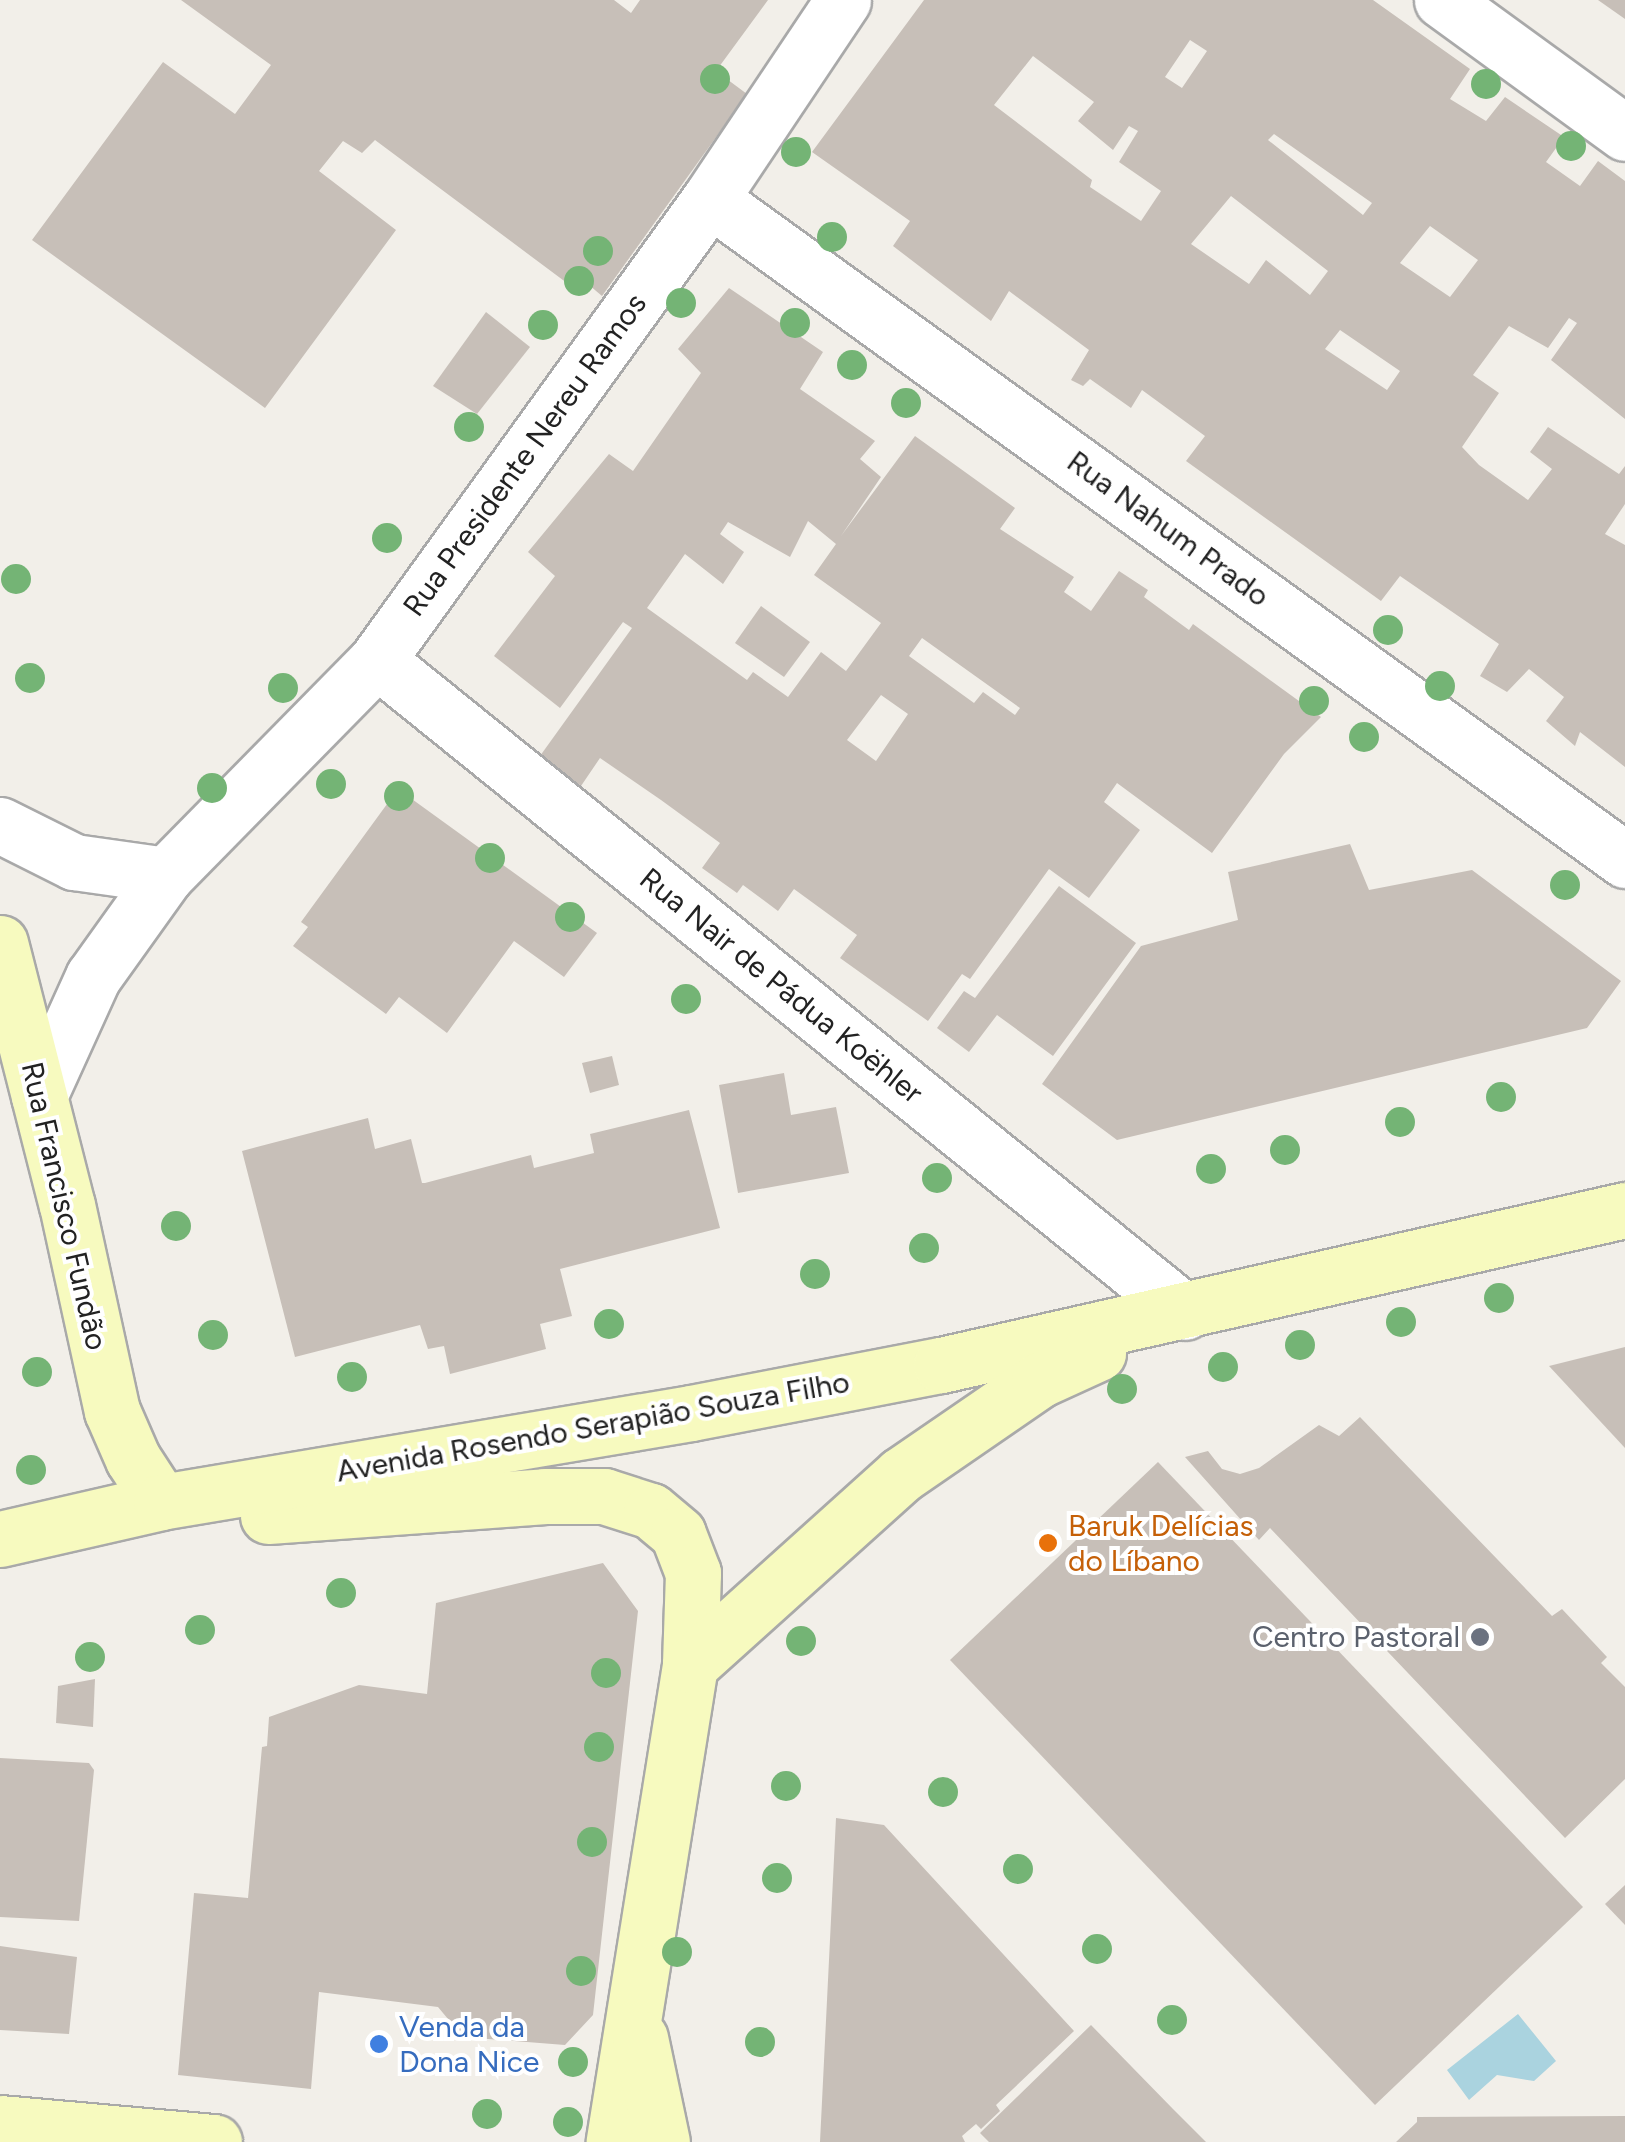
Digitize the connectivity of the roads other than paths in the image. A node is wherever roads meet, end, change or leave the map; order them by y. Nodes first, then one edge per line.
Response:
1 (843, 0) edge
2 (1442, 0) edge
3 (1625, 133) edge
4 (710, 199) junction
5 (377, 660) junction
6 (0, 825) edge
7 (1625, 860) edge
8 (166, 875) junction
9 (0, 943) edge
10 (39, 1096) junction
11 (1625, 1210) edge
12 (1186, 1312) junction
13 (112, 1411) junction
14 (161, 1502) junction
15 (69, 1522) junction
16 (0, 1539) edge
17 (690, 1665) junction
18 (633, 2016) junction
19 (0, 2123) edge
20 (214, 2142) edge
21 (614, 2142) edge
22 (662, 2142) edge

1 - 4 street, Rua Presidente Nereu Ramos
2 - 3 street
4 - 5 street, Rua Presidente Nereu Ramos
4 - 7 street, Rua Nahum Prado
5 - 8 street, Rua Presidente Nereu Ramos
5 - 12 street, Rua Nair de Pádua Koëhler
6 - 8 street
8 - 10 street, Rua Presidente Nereu Ramos
9 - 10 street, Rua Francisco Fundão
10 - 13 street, Rua Francisco Fundão
11 - 12 street, Avenida Rosendo Serapião Souza Filho
12 - 14 street, Avenida Rosendo Serapião Souza Filho
12 - 17 street, Avenida Rosendo Serapião Souza Filho
13 - 14 street, Rua Francisco Fundão
13 - 15 street, Rua Francisco Fundão
14 - 15 street, Avenida Rosendo Serapião Souza Filho
14 - 17 street
15 - 16 street, Avenida Rosendo Serapião Souza Filho
17 - 18 street
18 - 21 street
18 - 22 street
19 - 20 street

